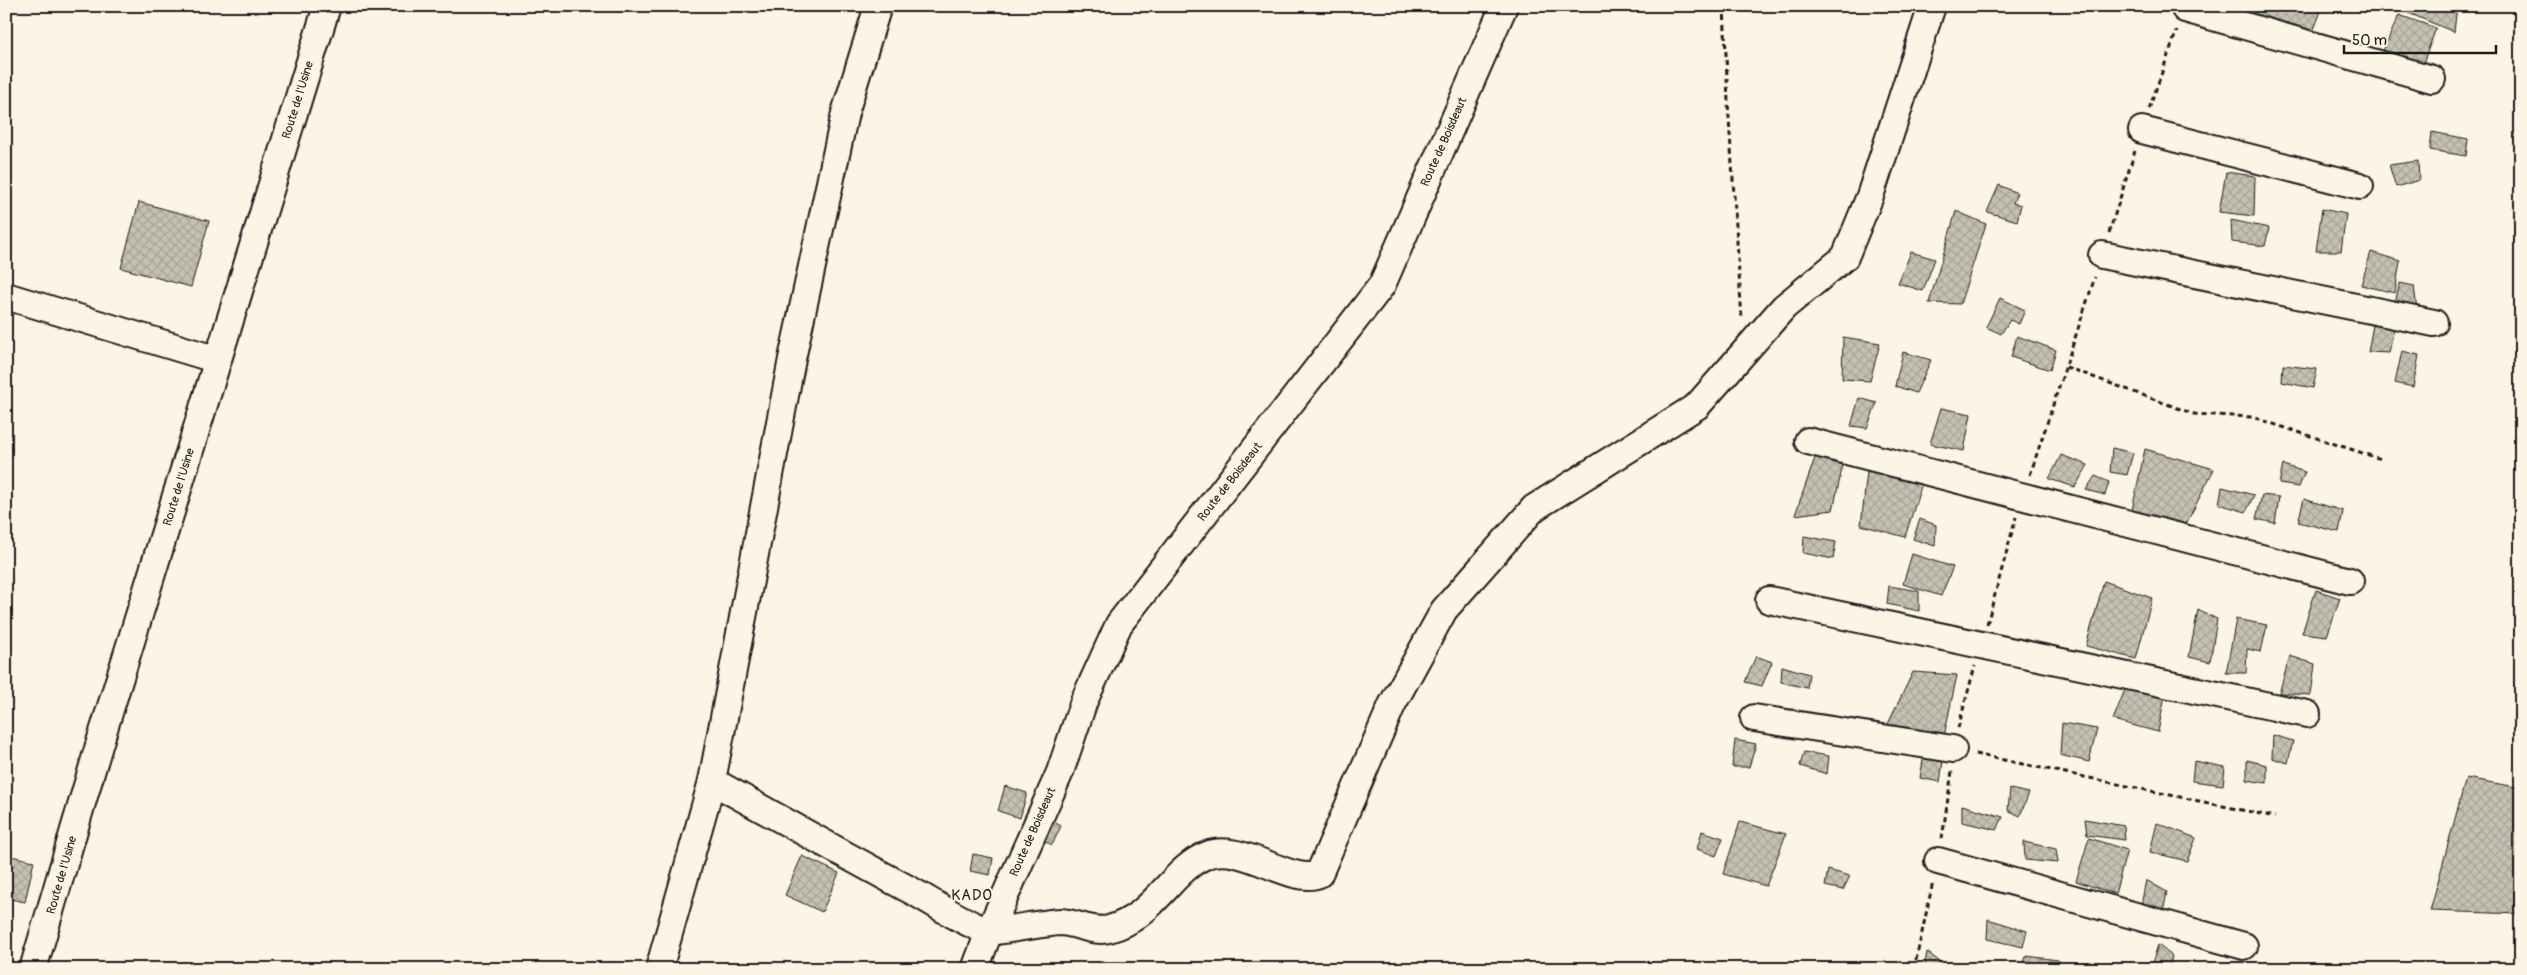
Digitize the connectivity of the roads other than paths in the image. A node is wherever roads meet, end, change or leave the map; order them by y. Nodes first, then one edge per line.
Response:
1 (327, 6) edge
2 (878, 6) edge
3 (1504, 6) edge
4 (1932, 6) edge
5 (2185, 9) dead end
6 (2432, 79) dead end
7 (2142, 130) dead end
8 (2360, 186) dead end
9 (2102, 255) dead end
10 (6, 296) edge
11 (2434, 323) dead end
12 (218, 360) junction
13 (1808, 441) dead end
14 (2350, 581) dead end
15 (1769, 600) dead end
16 (2307, 714) dead end
17 (1754, 718) dead end
18 (1953, 750) road end
19 (712, 781) junction
20 (1938, 861) dead end
21 (988, 932) junction
22 (2244, 946) dead end
23 (33, 969) edge
24 (659, 969) edge
25 (975, 969) edge

1 - 12 street, Route de l'Usine
2 - 19 street
3 - 21 street, Route de Boisdeaut
4 - 21 street
5 - 6 street
7 - 8 street
9 - 11 street
10 - 12 street
12 - 23 street, Route de l'Usine
13 - 14 street
15 - 16 street
17 - 18 street
19 - 21 street
19 - 24 street
20 - 22 street
21 - 25 street, Route de Boisdeaut

